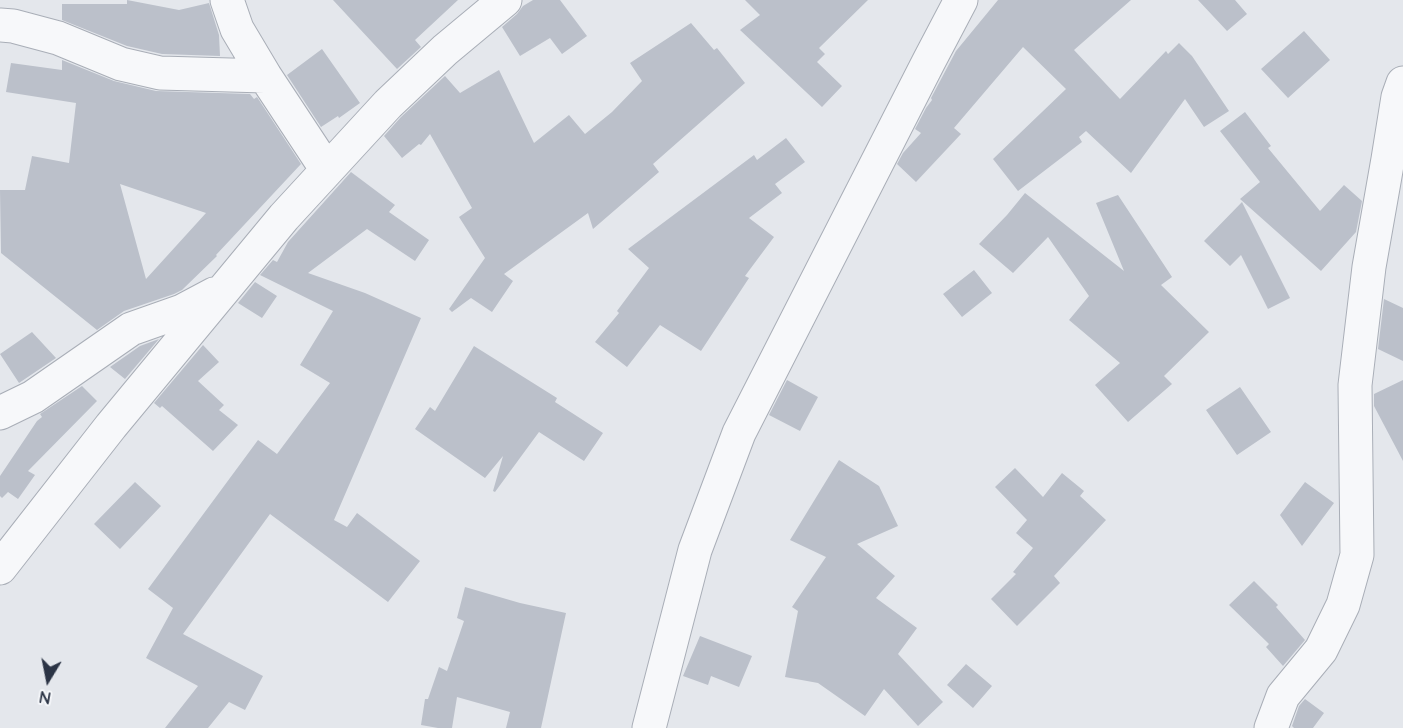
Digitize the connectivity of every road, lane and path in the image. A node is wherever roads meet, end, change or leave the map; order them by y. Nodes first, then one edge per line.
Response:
1 (227, 0) edge
2 (505, 0) edge
3 (961, 0) edge
4 (0, 25) edge
5 (265, 76) junction
6 (1403, 83) edge
7 (327, 170) junction
8 (228, 286) junction
9 (0, 413) edge
10 (0, 568) edge
11 (649, 728) edge
12 (1271, 728) edge

1 - 5 street
2 - 7 street
3 - 11 street
4 - 5 street
5 - 7 street
6 - 12 street
7 - 8 street
8 - 9 street
8 - 10 street

